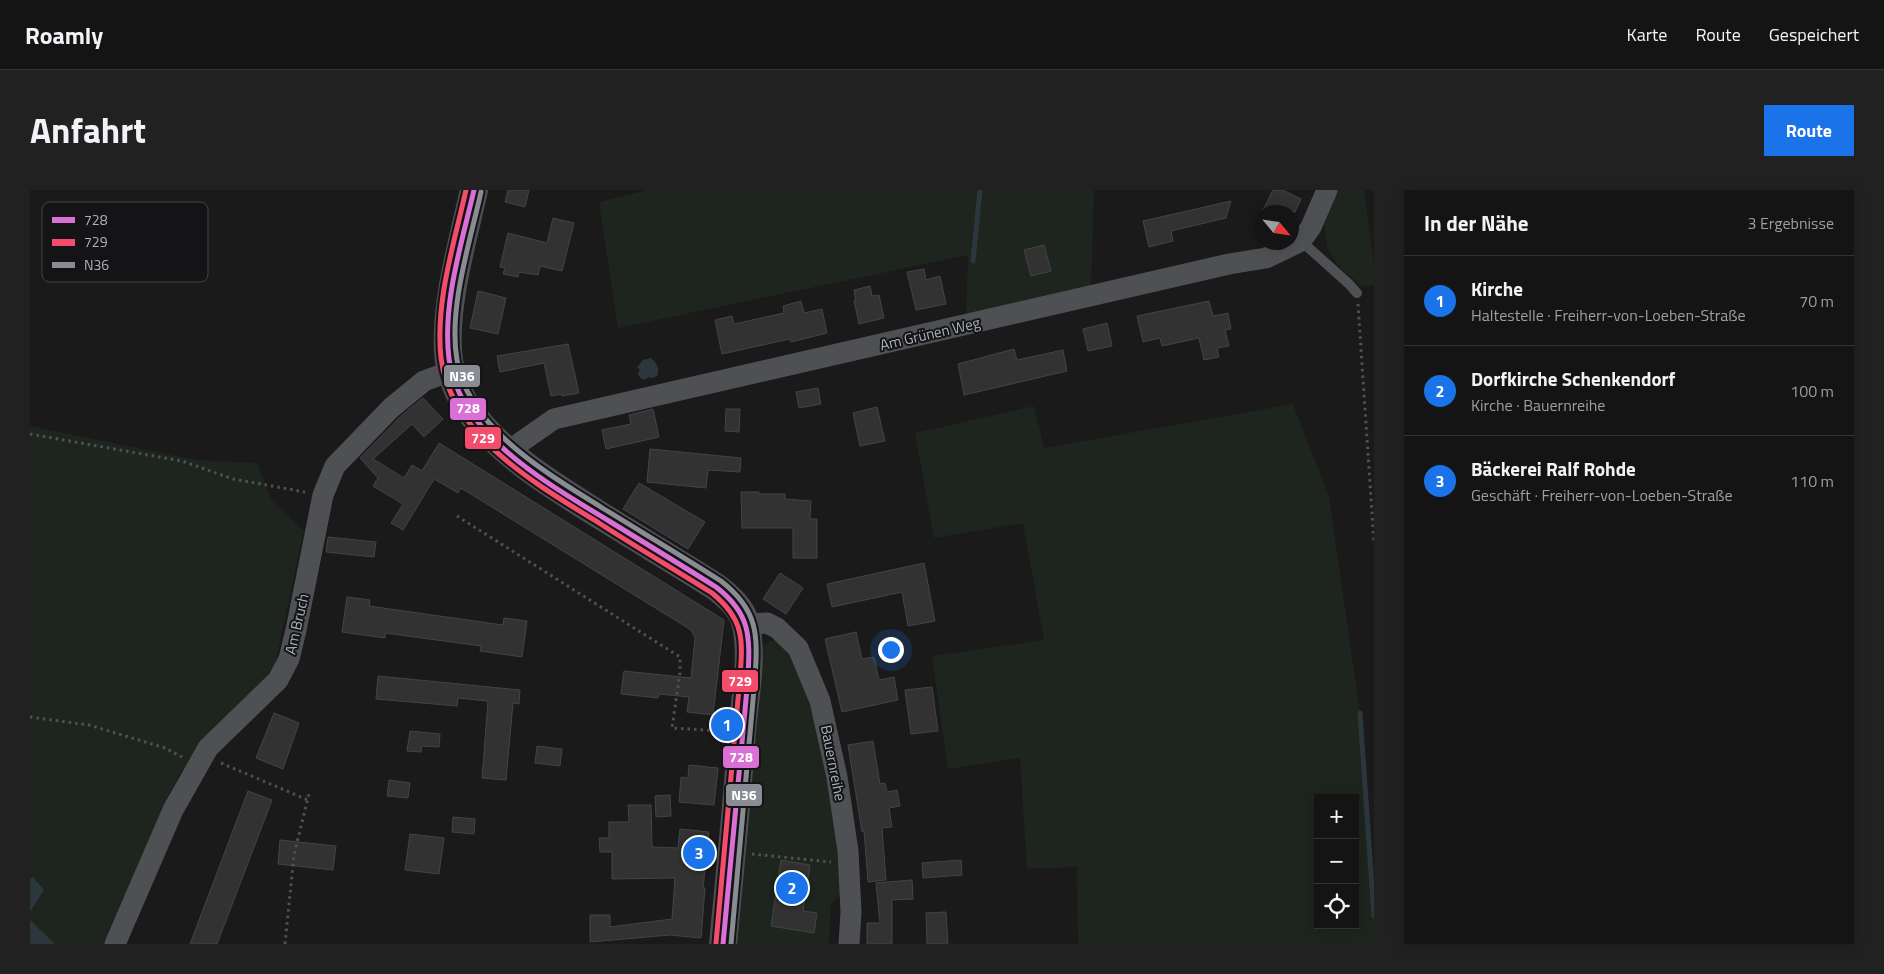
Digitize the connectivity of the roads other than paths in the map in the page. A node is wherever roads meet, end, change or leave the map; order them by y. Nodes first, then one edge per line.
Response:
1 (474, 190) edge
2 (1327, 190) edge
3 (1301, 241) junction
4 (1357, 293) road end
5 (451, 371) junction
6 (510, 453) junction
7 (746, 624) junction
8 (115, 944) edge
9 (723, 944) edge
10 (849, 944) edge

1 - 5 main road
2 - 3 street
3 - 4 lane
3 - 6 street, Am Grünen Weg
5 - 6 main road
5 - 8 street, Am Bruch
6 - 7 main road
7 - 9 main road
7 - 10 street, Bauernreihe

